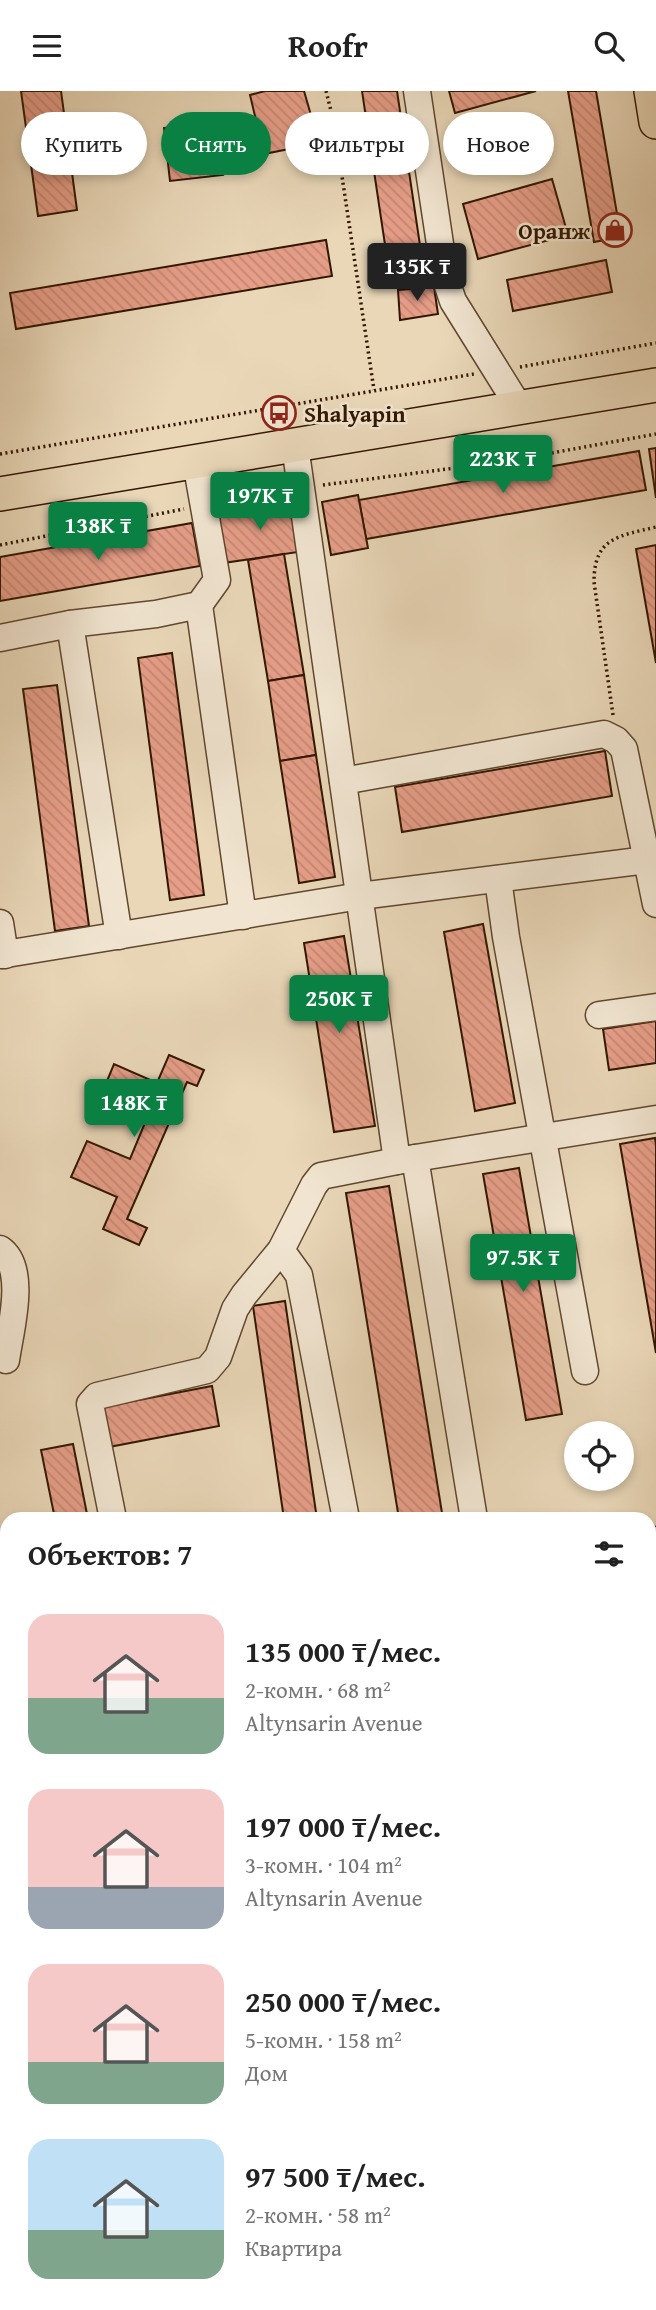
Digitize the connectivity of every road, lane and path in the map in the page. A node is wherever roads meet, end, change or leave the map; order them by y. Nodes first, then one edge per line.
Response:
1 (326, 91) edge
2 (417, 91) edge
3 (651, 91) edge
4 (656, 121) edge
5 (656, 385) edge
6 (519, 407) junction
7 (656, 434) edge
8 (295, 446) junction
9 (0, 454) edge
10 (196, 462) junction
11 (301, 488) junction
12 (0, 494) edge
13 (204, 505) junction
14 (656, 527) edge
15 (0, 545) edge
16 (199, 605) junction
17 (69, 624) junction
18 (0, 638) edge
19 (616, 740) junction
20 (343, 781) junction
21 (647, 860) junction
22 (498, 879) junction
23 (360, 896) junction
24 (656, 904) edge
25 (243, 916) junction
26 (0, 923) edge
27 (120, 936) junction
28 (2, 955) edge
29 (656, 1007) edge
30 (599, 1015) dead end
31 (656, 1119) edge
32 (542, 1138) junction
33 (406, 1160) junction
34 (0, 1249) edge
35 (281, 1250) junction
36 (6, 1360) dead end
37 (585, 1371) dead end
38 (112, 1512) edge
39 (345, 1512) edge
40 (473, 1512) edge

1 - 9 path
2 - 6 street
3 - 4 main road
5 - 6 main road
6 - 8 main road
7 - 11 path
8 - 10 main road
8 - 11 street
10 - 12 main road
10 - 13 street
11 - 13 path
11 - 20 street
13 - 15 path
13 - 16 street
14 - 19 path
16 - 17 street
16 - 25 street
17 - 18 street
17 - 27 street
19 - 20 street
19 - 21 street
20 - 23 street
21 - 22 street
21 - 24 street
22 - 23 street
22 - 32 street
23 - 25 street
23 - 33 street
25 - 27 street
26 - 28 street
27 - 28 street
29 - 30 street
31 - 32 street
32 - 33 street
32 - 37 street
33 - 35 street
33 - 40 street
34 - 36 street
35 - 38 street
35 - 39 street

